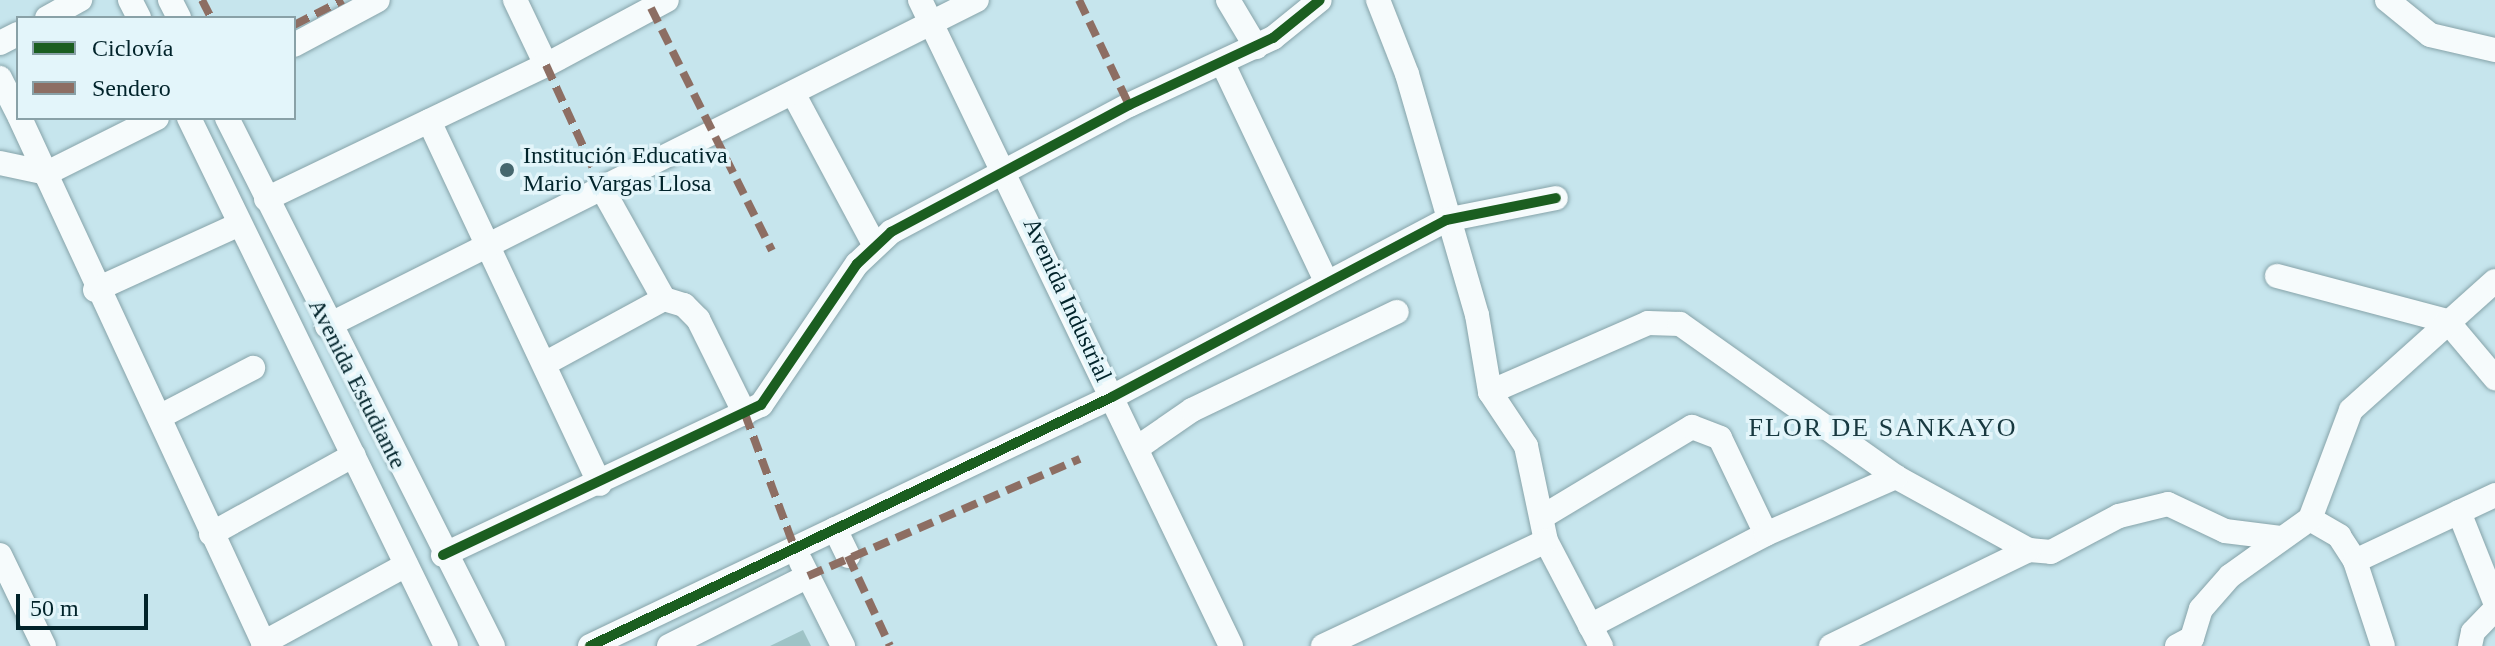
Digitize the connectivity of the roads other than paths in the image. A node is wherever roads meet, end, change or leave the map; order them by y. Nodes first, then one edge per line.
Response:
1 (80, 0) edge
2 (378, 0) edge
3 (515, 0) edge
4 (667, 0) edge
5 (920, 0) edge
6 (977, 0) edge
7 (1228, 0) edge
8 (1320, 0) edge
9 (1378, 0) edge
10 (2387, 0) edge
11 (51, 16) edge
12 (931, 23) junction
13 (296, 44) edge
14 (1256, 47) junction
15 (2495, 50) edge
16 (1222, 62) junction
17 (546, 65) junction
18 (0, 78) edge
19 (793, 93) junction
20 (16, 110) edge
21 (21, 120) edge
22 (153, 120) edge
23 (190, 120) edge
24 (228, 120) edge
25 (429, 121) junction
26 (0, 163) edge
27 (1005, 170) junction
28 (47, 173) junction
29 (603, 190) junction
30 (1556, 198) dead end
31 (266, 199) junction
32 (1446, 220) junction
33 (240, 224) junction
34 (874, 244) junction
35 (492, 247) junction
36 (2277, 276) dead end
37 (1326, 281) junction
38 (2495, 281) edge
39 (95, 290) junction
40 (664, 299) junction
41 (1397, 312) dead end
42 (2447, 321) junction
43 (327, 326) junction
44 (546, 363) junction
45 (253, 368) dead end
46 (2495, 378) edge
47 (1490, 392) junction
48 (1112, 397) junction
49 (745, 414) junction
50 (161, 416) junction
51 (1137, 448) junction
52 (354, 455) junction
53 (1896, 477) junction
54 (600, 484) junction
55 (2495, 495) edge
56 (2459, 512) junction
57 (2310, 519) junction
58 (835, 529) junction
59 (1544, 529) junction
60 (211, 534) junction
61 (1766, 534) junction
62 (2281, 538) junction
63 (795, 549) junction
64 (2029, 550) junction
65 (0, 555) edge
66 (443, 555) junction
67 (848, 556) dead end
68 (2355, 561) junction
69 (406, 565) junction
70 (808, 576) junction
71 (2495, 602) edge
72 (2495, 609) edge
73 (1595, 636) edge
74 (2188, 643) edge
75 (264, 644) edge
76 (44, 646) edge
77 (446, 646) edge
78 (493, 646) edge
79 (590, 646) edge
80 (669, 646) edge
81 (843, 646) edge
82 (1231, 646) edge
83 (1323, 646) edge
84 (1831, 646) edge
85 (2383, 646) edge
86 (2470, 646) edge

1 - 11 street
2 - 13 street
3 - 17 street
4 - 17 street
5 - 12 street, Avenida Industrial
6 - 12 street
7 - 14 street
8 - 14 street
9 - 32 street
10 - 15 street
12 - 19 street
12 - 27 street, Avenida Industrial
14 - 16 street
16 - 27 street
16 - 37 street
17 - 25 street
18 - 20 street
19 - 29 street
19 - 34 street
21 - 28 street
22 - 28 street
23 - 33 street, Avenida Estudiante
24 - 31 street, Avenida Estudiante
25 - 31 street
25 - 35 street
26 - 28 street
27 - 34 street
27 - 48 street, Avenida Industrial
28 - 39 street
29 - 35 street
29 - 40 street
30 - 32 street
31 - 43 street, Avenida Estudiante
32 - 37 street
32 - 47 street
33 - 39 street
33 - 52 street, Avenida Estudiante
34 - 49 street
35 - 43 street
35 - 44 street
36 - 42 street
37 - 48 street
38 - 42 street
39 - 50 street
40 - 44 street
40 - 49 street
41 - 51 street
42 - 46 street
42 - 57 street
43 - 66 street, Avenida Estudiante
44 - 54 street
45 - 50 street
47 - 53 street
47 - 59 street
48 - 51 street, Avenida Industrial
48 - 58 street
49 - 54 street
50 - 60 street
51 - 82 street, Avenida Industrial
52 - 60 street
52 - 69 street, Avenida Estudiante
53 - 61 street
53 - 64 street
54 - 66 street
55 - 56 street
56 - 68 street
56 - 71 street
57 - 62 street
57 - 68 street
58 - 63 street
58 - 67 street
59 - 61 street
59 - 73 street
59 - 83 street
60 - 75 street
61 - 73 street
62 - 64 street
62 - 74 street
63 - 70 street
63 - 79 street
64 - 84 street
65 - 76 street
66 - 78 street, Avenida Estudiante
68 - 85 street
69 - 75 street
69 - 77 street, Avenida Estudiante
70 - 80 street
70 - 81 street
72 - 86 street

